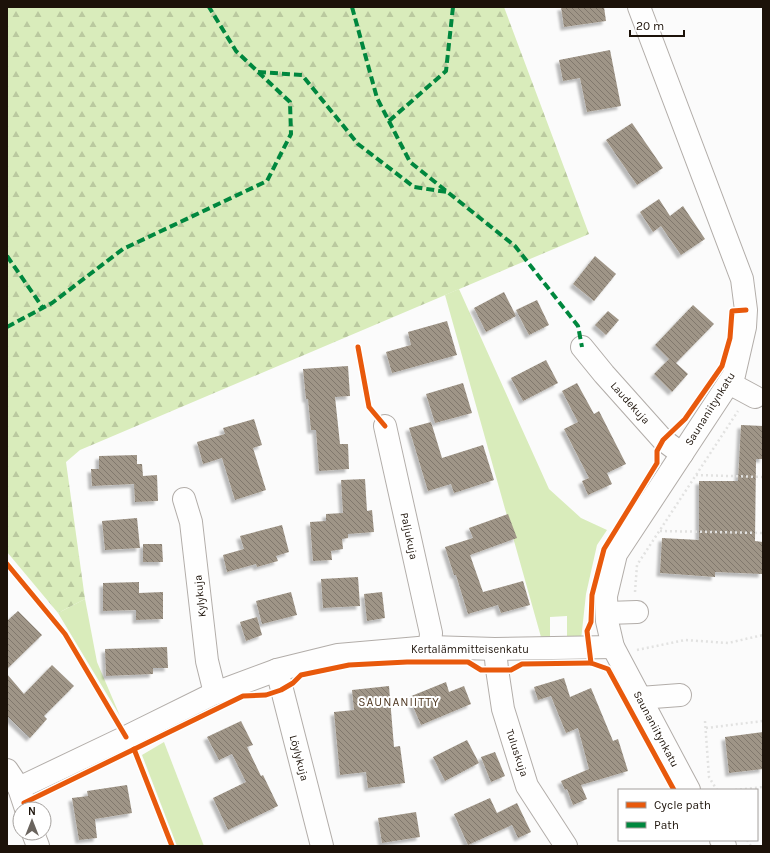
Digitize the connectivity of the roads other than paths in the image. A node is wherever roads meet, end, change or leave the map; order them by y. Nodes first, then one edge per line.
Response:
1 (639, 7) edge
2 (582, 347) dead end
3 (729, 383) junction
4 (752, 395) road end
5 (385, 426) dead end
6 (682, 454) junction
7 (184, 499) dead end
8 (635, 612) road end
9 (607, 613) junction
10 (430, 647) junction
11 (495, 649) junction
12 (617, 654) junction
13 (277, 670) junction
14 (215, 693) junction
15 (680, 695) dead end
16 (640, 698) junction
17 (13, 779) edge
18 (688, 789) edge
19 (23, 801) edge
20 (322, 846) edge
21 (566, 846) edge

1 - 3 street, Saunaniitynkatu
2 - 6 street, Laudekuja
3 - 4 street
3 - 6 street, Saunaniitynkatu
5 - 10 street, Paljukuja
6 - 9 street, Saunaniitynkatu
7 - 14 street, Kylykuja
8 - 9 street
9 - 12 street, Saunaniitynkatu
10 - 11 street, Kertalämmitteisenkatu
10 - 13 street, Kertalämmitteisenkatu
11 - 12 street, Kertalämmitteisenkatu
11 - 21 street, Tuluskuja
12 - 16 street, Saunaniitynkatu
13 - 14 street, Kertalämmitteisenkatu
13 - 20 street, Löylykuja
14 - 17 street, Kertalämmitteisenkatu
15 - 16 street
16 - 18 street, Saunaniitynkatu
17 - 19 street

